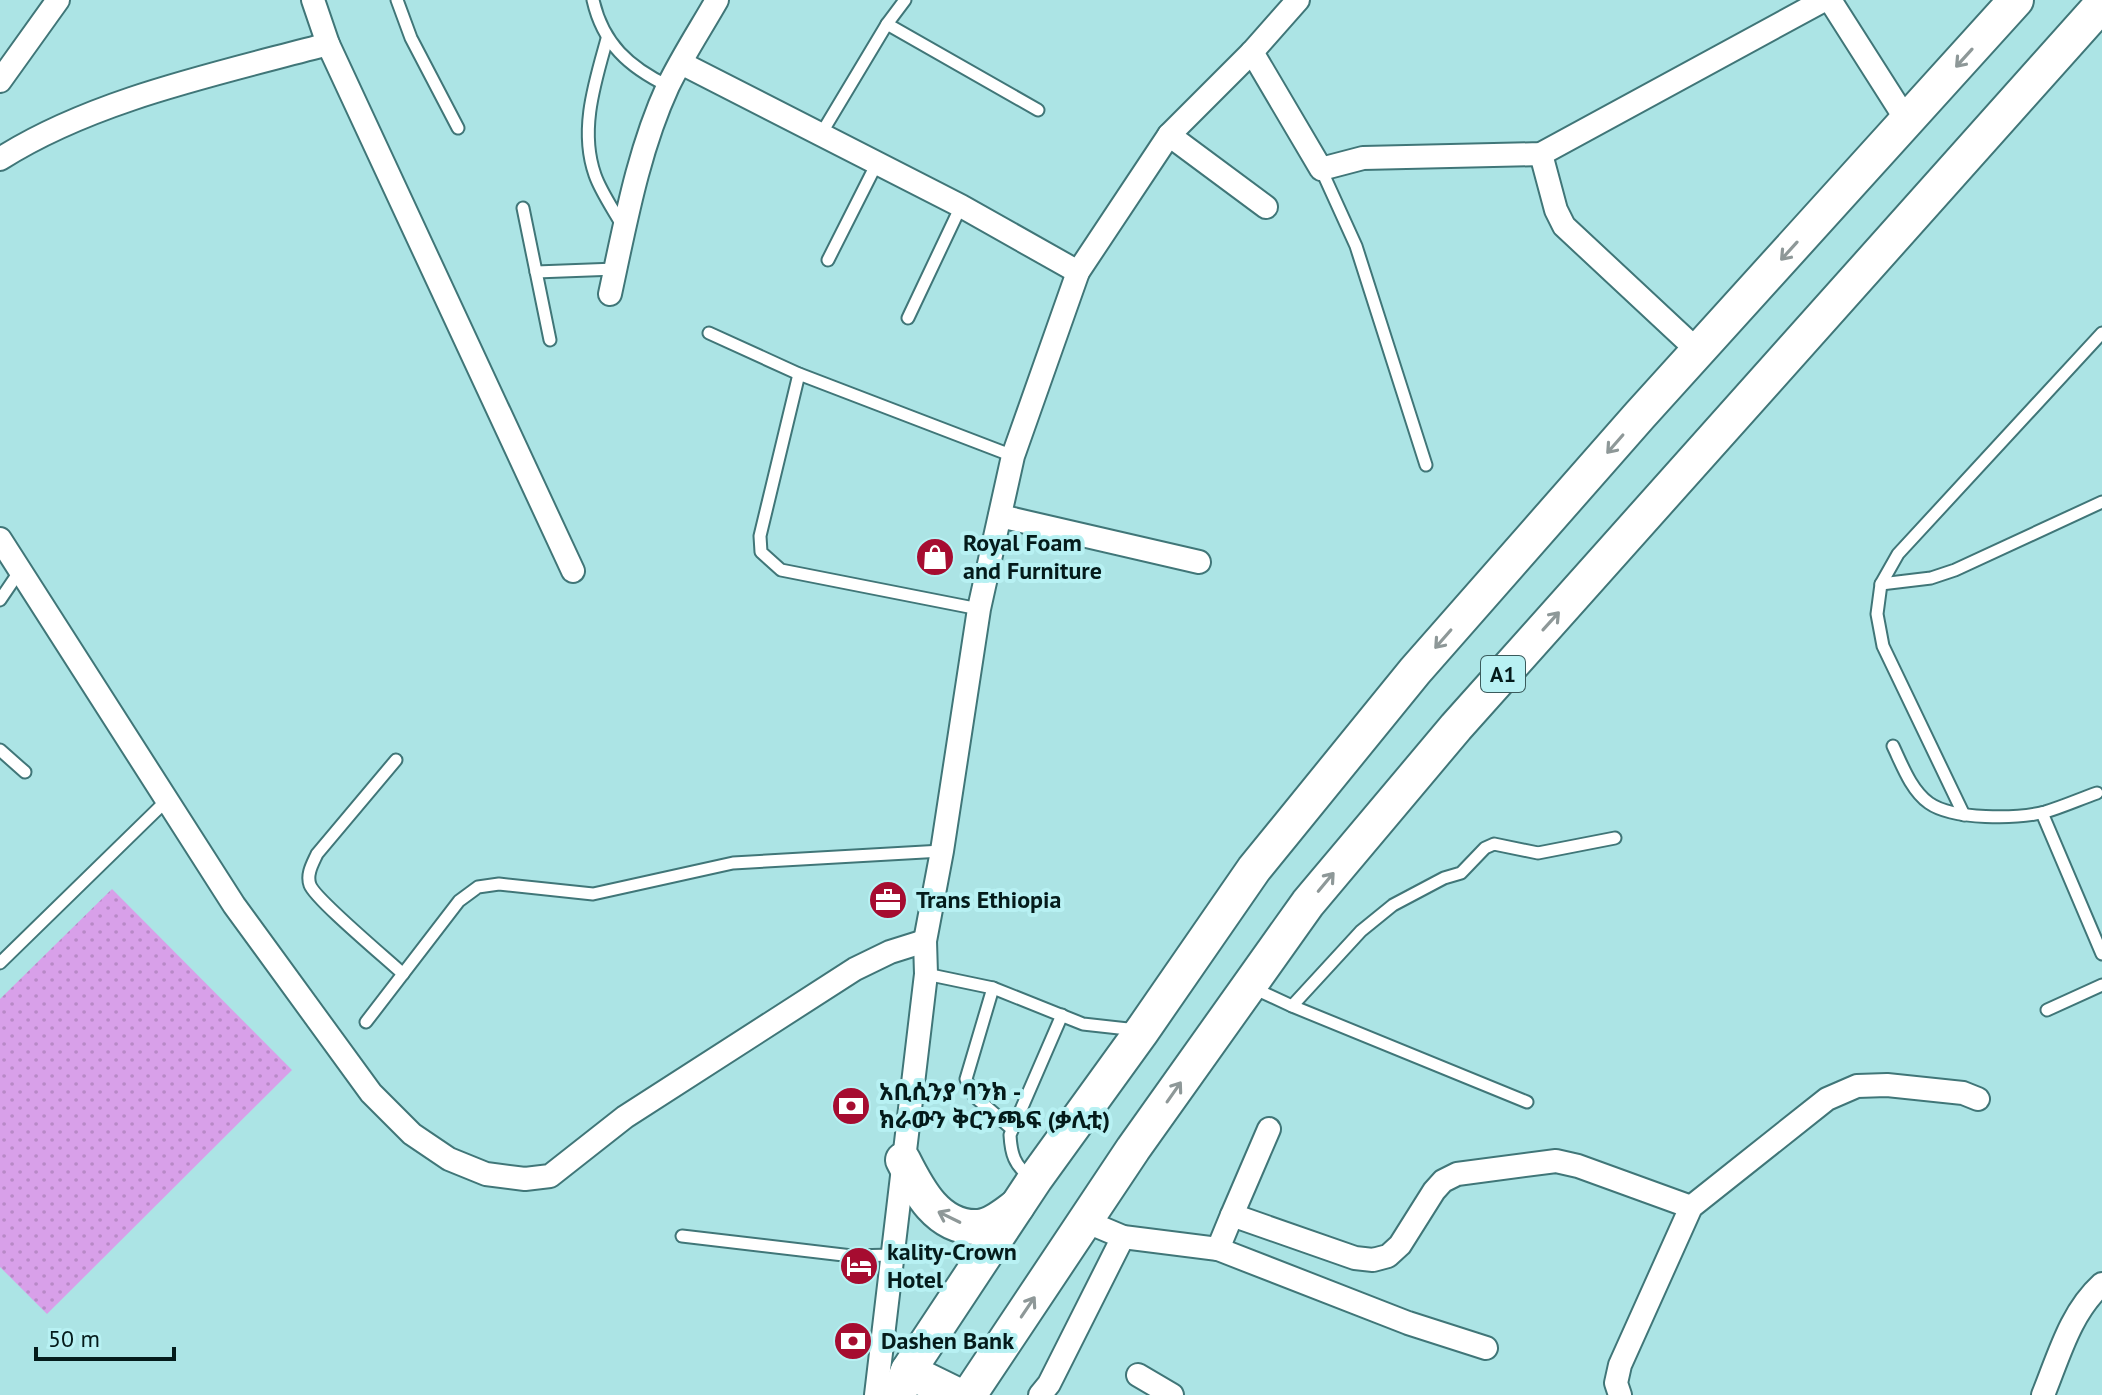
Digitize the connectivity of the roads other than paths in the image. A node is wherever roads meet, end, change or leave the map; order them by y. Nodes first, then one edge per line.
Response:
1 (58, 0) edge
2 (313, 0) edge
3 (397, 0) edge
4 (593, 0) edge
5 (717, 0) edge
6 (905, 0) edge
7 (1298, 0) edge
8 (1824, 0) edge
9 (1830, 0) edge
10 (2016, 0) edge
11 (2102, 4) edge
12 (887, 24) junction
13 (607, 39) junction
14 (328, 44) junction
15 (1252, 52) junction
16 (681, 63) junction
17 (0, 81) edge
18 (668, 86) junction
19 (1038, 110) dead end
20 (1907, 121) junction
21 (458, 128) dead end
22 (821, 134) junction
23 (1169, 135) junction
24 (1541, 154) junction
25 (0, 159) edge
26 (877, 163) junction
27 (1321, 169) junction
28 (961, 206) junction
29 (1266, 207) dead end
30 (523, 208) dead end
31 (624, 229) junction
32 (828, 260) dead end
33 (616, 269) junction
34 (536, 272) junction
35 (1078, 272) junction
36 (610, 294) dead end
37 (908, 318) dead end
38 (709, 333) dead end
39 (2102, 333) edge
40 (550, 340) dead end
41 (1698, 351) junction
42 (799, 374) junction
43 (1013, 456) junction
44 (1426, 465) dead end
45 (2102, 502) edge
46 (1000, 516) junction
47 (0, 539) edge
48 (1199, 562) dead end
49 (573, 571) dead end
50 (19, 572) junction
51 (1881, 584) junction
52 (0, 600) edge
53 (979, 609) junction
54 (1893, 746) dead end
55 (0, 750) edge
56 (396, 760) dead end
57 (25, 772) dead end
58 (2097, 793) dead end
59 (167, 800) junction
60 (2042, 813) junction
61 (1964, 815) junction
62 (1615, 838) dead end
63 (942, 851) junction
64 (925, 941) junction
65 (2102, 954) edge
66 (0, 963) edge
67 (403, 974) junction
68 (926, 974) junction
69 (2102, 985) edge
70 (1249, 986) junction
71 (993, 988) junction
72 (1292, 1006) junction
73 (2047, 1010) dead end
74 (1062, 1015) junction
75 (366, 1022) dead end
76 (1142, 1031) junction
77 (1978, 1099) dead end
78 (1527, 1102) dead end
79 (1012, 1129) junction
80 (1269, 1129) dead end
81 (903, 1160) junction
82 (1026, 1193) junction
83 (1691, 1207) junction
84 (1232, 1215) junction
85 (1085, 1221) junction
86 (682, 1236) dead end
87 (1123, 1237) junction
88 (1218, 1249) junction
89 (892, 1255) junction
90 (2102, 1284) edge
91 (1486, 1348) dead end
92 (1138, 1375) dead end
93 (905, 1387) edge
94 (876, 1395) edge
95 (957, 1395) edge
96 (969, 1395) edge
97 (1040, 1395) edge
98 (1172, 1395) edge
99 (1620, 1395) edge
100 (2043, 1395) edge

1 - 17 street
2 - 14 street
3 - 21 lane
4 - 13 lane
5 - 16 street
6 - 12 lane
7 - 15 street
8 - 24 street
9 - 20 street
10 -> 20 main road
70 -> 11 main road, A1
12 - 19 lane
12 - 22 lane
13 - 18 lane
13 - 31 lane
14 - 25 street
14 - 49 street
15 - 23 street
15 - 27 street
16 - 18 street
16 - 22 street
18 - 31 street
20 -> 41 main road
22 - 26 street
23 - 29 street
23 - 35 street
24 - 27 street
24 - 41 street
26 - 28 street
26 - 32 lane
27 - 44 lane
28 - 35 street
28 - 37 lane
30 - 34 lane
31 - 33 street
33 - 34 lane
33 - 36 street
34 - 40 lane
35 - 43 street
38 - 42 lane
39 - 51 lane
41 -> 76 main road
42 - 43 lane
42 - 53 lane
43 - 46 street
45 - 51 lane
46 - 48 street
46 - 53 street
47 - 50 street
50 - 52 lane
50 - 59 street
51 - 61 lane
53 - 63 street
54 - 61 lane
55 - 57 lane
56 - 67 lane
58 - 60 lane
59 - 64 street
59 - 66 lane
60 - 61 lane
60 - 65 lane
62 - 72 lane
63 - 64 street
63 - 67 lane
64 - 68 street
67 - 75 lane
68 - 71 lane
68 - 81 street
69 - 73 lane
70 - 72 lane
85 -> 70 main road, A1
71 - 74 lane
71 - 79 lane
72 - 78 lane
74 - 76 lane
74 - 79 lane
76 - 82 main road
77 - 83 street
79 - 82 lane
80 - 84 street
82 -> 81 main road
81 - 89 street
82 - 93 main road
83 - 84 street
83 - 99 street
84 - 88 street
85 - 87 street
96 -> 85 main road, A1
86 - 89 lane
87 - 88 street
87 - 97 street
88 - 91 street
89 - 94 street
90 - 100 street
92 - 98 street
93 - 95 main road

